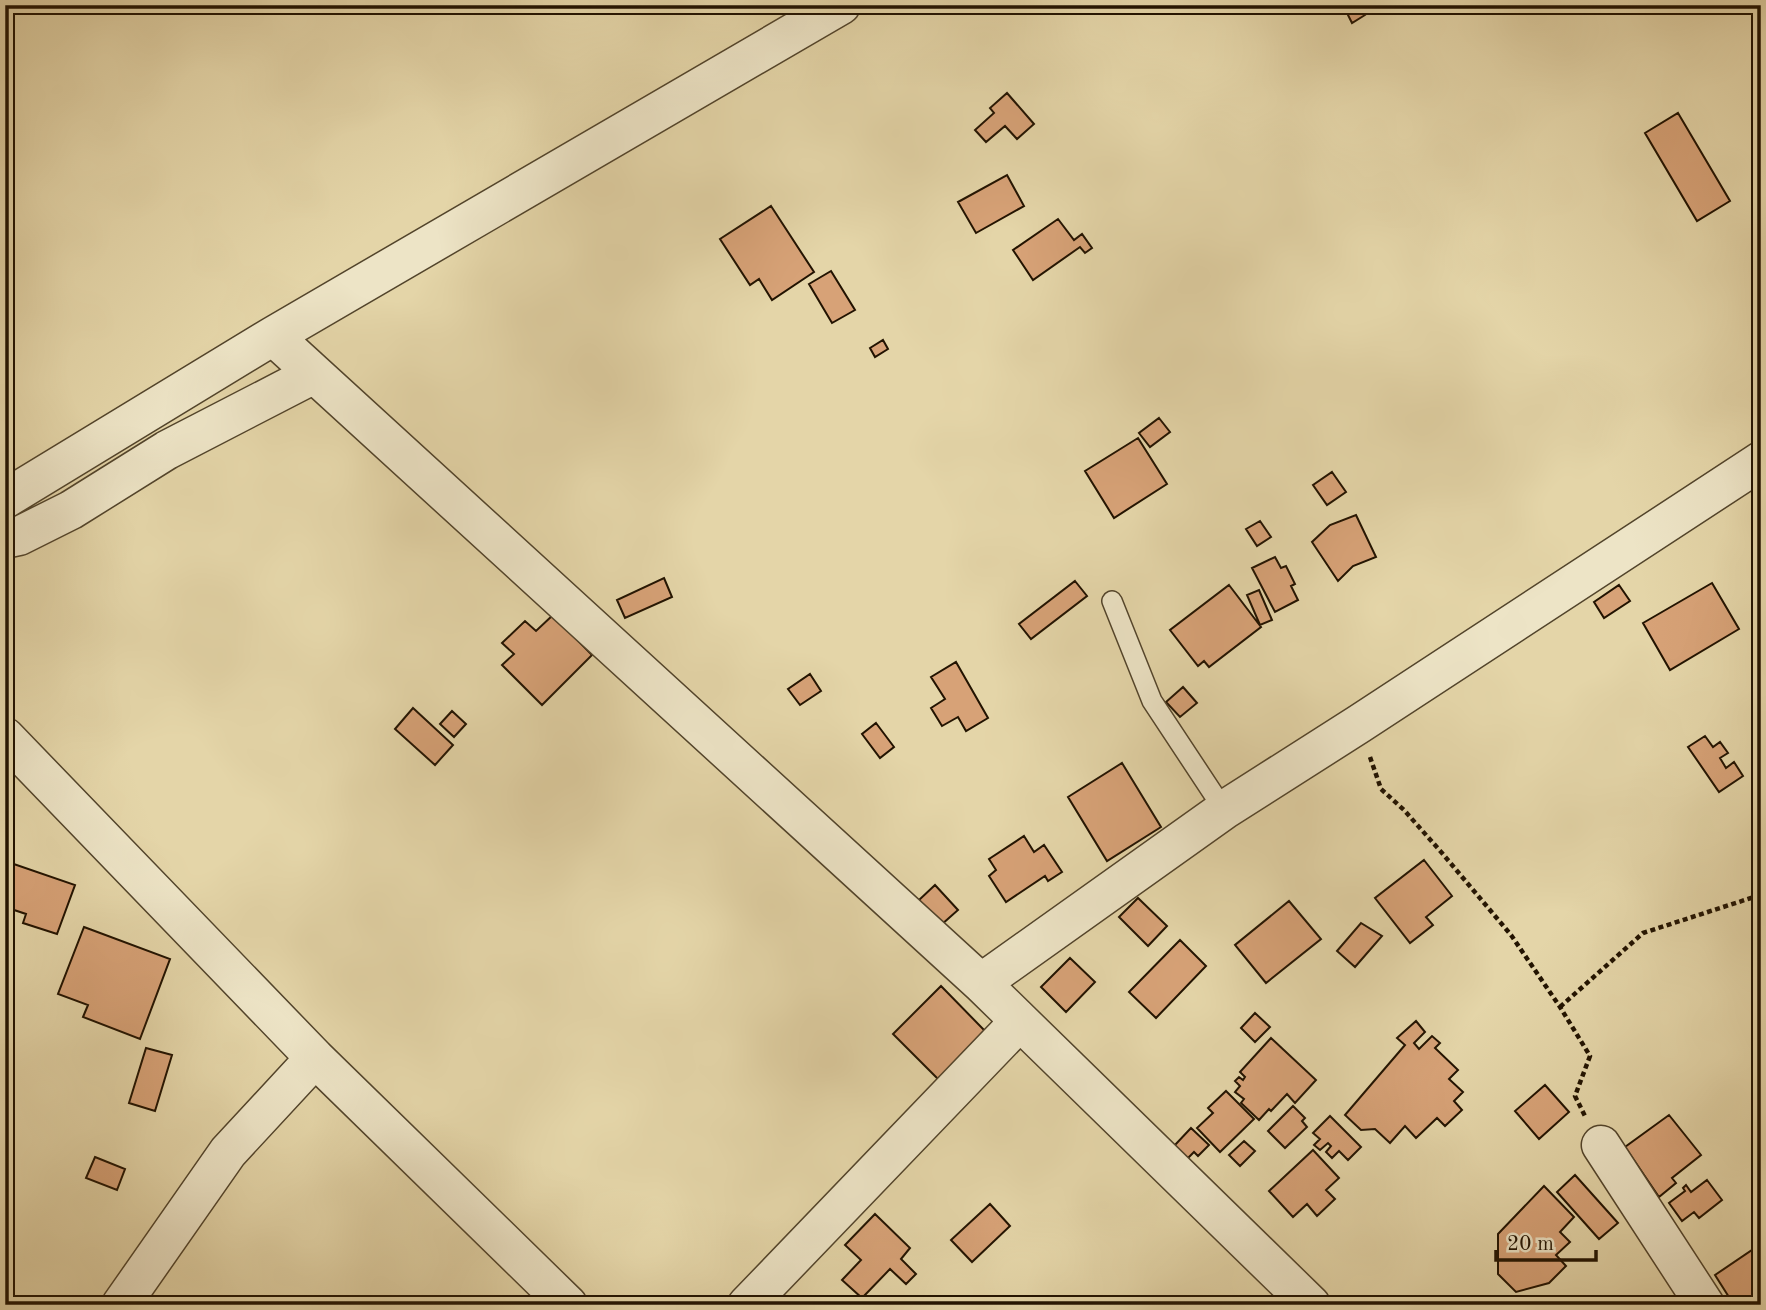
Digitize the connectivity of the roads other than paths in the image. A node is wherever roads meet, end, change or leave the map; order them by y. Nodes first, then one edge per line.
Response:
1 (841, 5) edge
2 (272, 336) junction
3 (314, 374) junction
4 (1758, 470) edge
5 (5, 499) edge
6 (5, 539) edge
7 (1112, 601) dead end
8 (5, 737) edge
9 (1224, 810) junction
10 (981, 983) junction
11 (1019, 1023) junction
12 (315, 1058) junction
13 (1601, 1145) road end
14 (121, 1305) edge
15 (568, 1305) edge
16 (747, 1305) edge
17 (1311, 1305) edge
18 (1705, 1305) edge

1 - 2 street
2 - 3 street
2 - 5 street
3 - 6 street
3 - 10 street
4 - 9 street
7 - 9 lane
8 - 12 street
9 - 10 street
10 - 11 street
11 - 16 street
11 - 17 street
12 - 14 street
12 - 15 street
13 - 18 street

